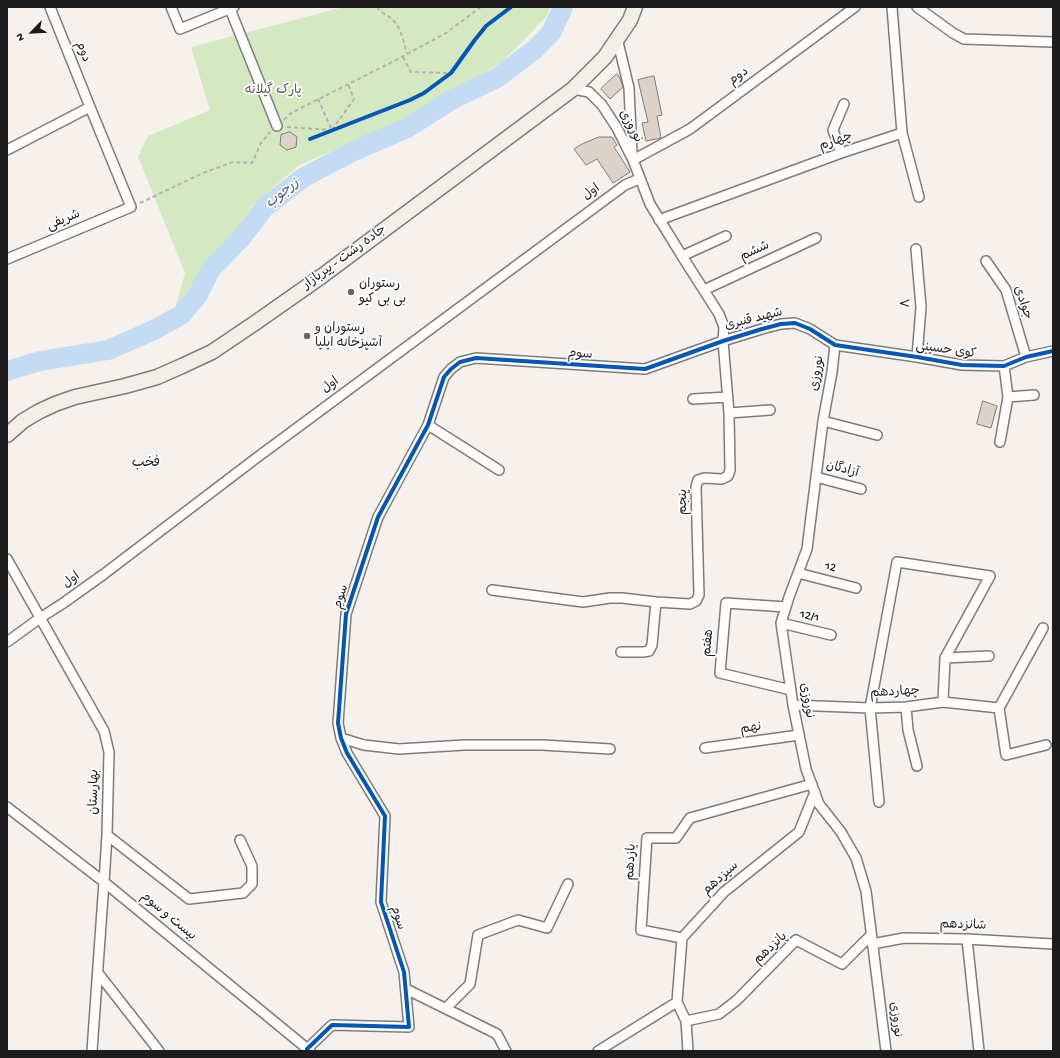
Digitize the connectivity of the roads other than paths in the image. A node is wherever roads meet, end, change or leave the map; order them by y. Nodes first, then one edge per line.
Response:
1 (50, 7) edge
2 (171, 7) edge
3 (635, 7) edge
4 (855, 7) edge
5 (892, 7) edge
6 (917, 7) edge
7 (232, 8) edge
8 (618, 38) junction
9 (1053, 42) edge
10 (573, 88) junction
11 (844, 104) dead end
12 (90, 107) junction
13 (276, 126) road end
14 (902, 133) junction
15 (7, 150) edge
16 (841, 153) junction
17 (632, 160) junction
18 (640, 178) junction
19 (920, 197) dead end
20 (131, 207) joint
21 (659, 220) junction
22 (726, 236) dead end
23 (816, 238) dead end
24 (916, 249) dead end
25 (682, 256) junction
26 (7, 259) edge
27 (986, 262) dead end
28 (704, 290) junction
29 (722, 341) junction
30 (835, 345) junction
31 (1053, 351) edge
32 (917, 357) junction
33 (1026, 357) junction
34 (1004, 366) junction
35 (1034, 395) dead end
36 (1008, 396) junction
37 (728, 397) junction
38 (693, 399) dead end
39 (770, 410) dead end
40 (729, 413) junction
41 (823, 421) junction
42 (428, 426) junction
43 (877, 434) dead end
44 (7, 435) edge
45 (1000, 442) dead end
46 (499, 470) dead end
47 (816, 477) junction
48 (861, 489) dead end
49 (7, 559) edge
50 (798, 573) junction
51 (856, 588) dead end
52 (492, 590) dead end
53 (656, 602) junction
54 (786, 606) junction
55 (40, 618) junction
56 (781, 623) junction
57 (1043, 628) dead end
58 (831, 635) dead end
59 (7, 642) edge
60 (621, 652) dead end
61 (989, 656) dead end
62 (946, 658) junction
63 (791, 690) junction
64 (943, 702) junction
65 (793, 704) junction
66 (906, 707) junction
67 (870, 708) junction
68 (999, 708) junction
69 (799, 735) junction
70 (341, 738) junction
71 (1046, 745) dead end
72 (706, 748) dead end
73 (610, 749) dead end
74 (917, 766) dead end
75 (813, 788) junction
76 (879, 802) dead end
77 (7, 807) edge
78 (107, 834) junction
79 (240, 840) dead end
80 (104, 882) junction
81 (568, 884) dead end
82 (682, 938) junction
83 (967, 939) junction
84 (872, 940) junction
85 (1053, 944) edge
86 (98, 973) junction
87 (406, 989) junction
88 (678, 1002) junction
89 (446, 1008) junction
90 (686, 1021) junction
91 (308, 1050) edge
92 (92, 1051) edge
93 (159, 1051) edge
94 (506, 1051) edge
95 (598, 1051) edge
96 (688, 1051) edge
97 (886, 1051) edge
98 (979, 1051) edge

1 - 12 street, دوم
2 - 7 street
3 - 8 main road, جاده رشت - پیربازار
4 - 17 street, دوم
5 - 14 street
6 - 9 street
7 - 13 street
8 - 10 main road, جاده رشت - پیربازار
8 - 17 street
10 - 17 street, نوروزی
10 - 44 main road, جاده رشت - پیربازار
11 - 16 street
12 - 15 street
12 - 20 street, دوم
14 - 16 street, چهارم
14 - 19 street
16 - 21 street, چهارم
17 - 18 street, نوروزی
18 - 21 street, نوروزی
18 - 55 street, اول
20 - 26 street, شریفی
21 - 25 street, نوروزی
22 - 25 street
23 - 28 street, ششم
24 - 32 street, ۸
25 - 28 street, نوروزی
27 - 33 street, جوادی
28 - 29 street, نوروزی
29 - 30 street, شهید قنبری
29 - 37 street, پنجم
29 - 42 street, سوم
30 - 32 street, کوی حسینی
30 - 41 street, نوروزی
31 - 33 street, کوی حسینی
32 - 34 street, کوی حسینی
33 - 34 street, کوی حسینی
34 - 36 street
35 - 36 street
36 - 45 street
37 - 38 street
37 - 40 street, پنجم
39 - 40 street
40 - 53 street, پنجم
41 - 43 street
41 - 47 street, نوروزی
42 - 46 street
42 - 70 street, سوم
47 - 48 street, آزادگان
47 - 50 street, نوروزی
49 - 55 street, بهارستان
50 - 51 street, 12
50 - 54 street, نوروزی
52 - 53 street
53 - 60 street
54 - 56 street, نوروزی
54 - 63 street, هفتم
55 - 59 street, اول
55 - 78 street, بهارستان
56 - 58 street, 12/1
56 - 63 street, نوروزی
57 - 68 street
61 - 62 street
62 - 64 street
62 - 67 street
63 - 65 street, نوروزی
64 - 66 street, چهاردهم
64 - 68 street, چهاردهم
65 - 67 street, چهاردهم
65 - 69 street, نوروزی
66 - 67 street, چهاردهم
66 - 74 street
67 - 76 street
68 - 71 street
69 - 72 street, نهم
69 - 75 street, نوروزی
70 - 73 street
70 - 87 street, سوم
75 - 82 street, سیزدهم
75 - 82 street, یازدهم
75 - 84 street, نوروزی
77 - 80 street, بیست و سوم
78 - 79 street
78 - 80 street, بهارستان
80 - 86 street, بهارستان
80 - 91 street, بیست و سوم
81 - 89 street
82 - 88 street
83 - 84 street, شانزدهم
83 - 85 street, شانزدهم
83 - 98 street
84 - 90 street, پانزدهم
84 - 97 street, نوروزی
86 - 92 street, بهارستان
86 - 93 street
87 - 89 street
87 - 91 street, سوم
88 - 90 street
88 - 95 street
89 - 94 street
90 - 96 street

